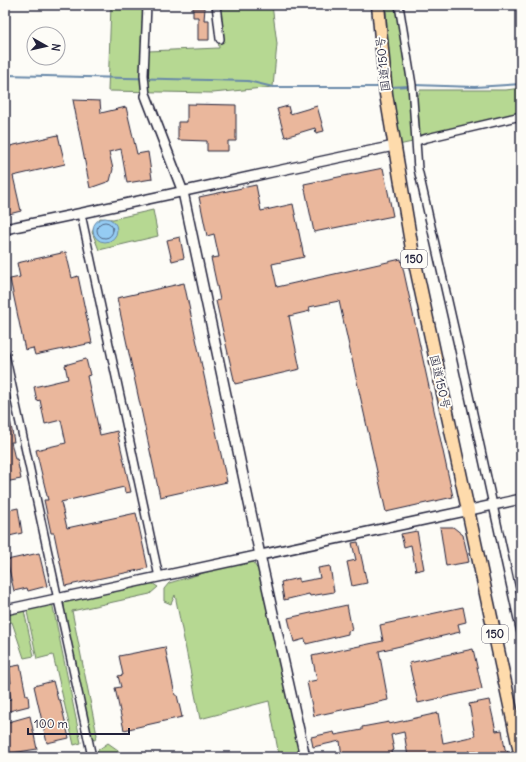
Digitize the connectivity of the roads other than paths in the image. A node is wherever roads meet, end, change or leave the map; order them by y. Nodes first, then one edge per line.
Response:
1 (147, 5) edge
2 (216, 5) edge
3 (378, 5) edge
4 (399, 5) edge
5 (220, 39) dead end
6 (146, 96) joint
7 (521, 116) edge
8 (417, 141) junction
9 (394, 146) junction
10 (183, 192) junction
11 (81, 214) junction
12 (5, 229) edge
13 (5, 354) edge
14 (521, 499) edge
15 (493, 505) junction
16 (469, 510) junction
17 (260, 555) junction
18 (159, 577) junction
19 (58, 599) junction
20 (5, 610) edge
21 (521, 633) edge
22 (92, 757) edge
23 (305, 757) edge
24 (521, 757) edge

1 - 6 street
2 - 5 street
3 - 9 highway, 国道150号 / 150
4 - 8 street
6 - 10 street
7 - 8 street
8 - 15 street
9 - 10 street
9 - 16 highway, 国道150号 / 150
10 - 11 street
10 - 17 street
11 - 12 street
11 - 18 street
13 - 19 street
14 - 15 street
15 - 16 street
15 - 21 street
16 - 17 street
16 - 24 highway, 国道150号 / 150
17 - 18 street
17 - 23 street
18 - 19 street
19 - 20 street
19 - 22 street

